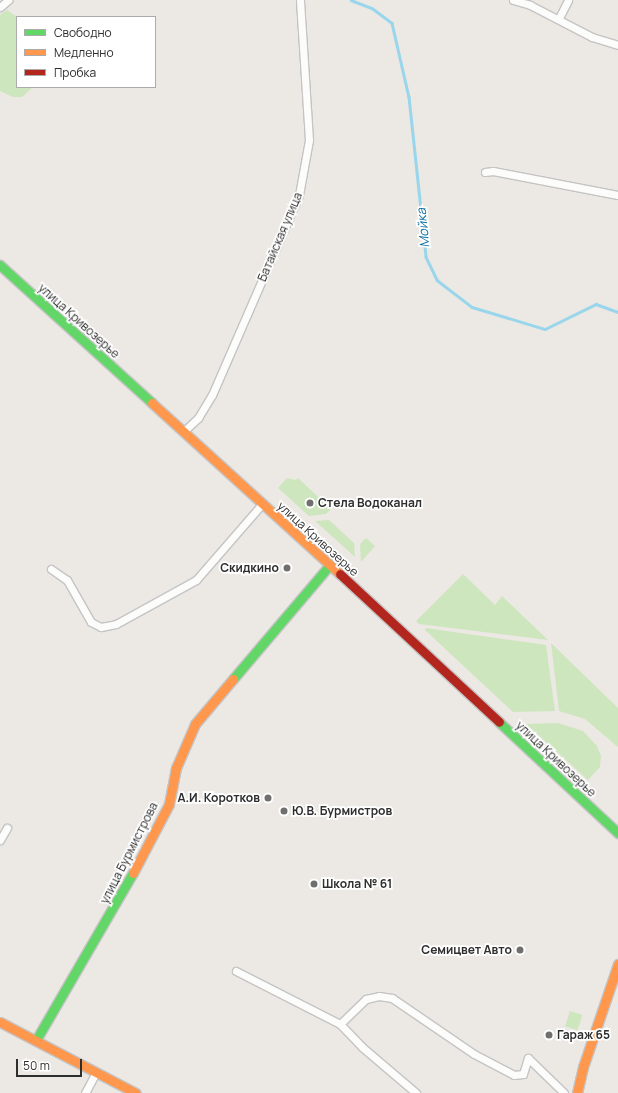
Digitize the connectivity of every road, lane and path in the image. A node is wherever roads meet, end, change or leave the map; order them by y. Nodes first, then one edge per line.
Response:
1 (8, 0) edge
2 (300, 0) edge
3 (513, 0) edge
4 (568, 0) edge
5 (0, 7) edge
6 (559, 18) junction
7 (618, 45) edge
8 (485, 172) dead end
9 (618, 195) edge
10 (0, 265) edge
11 (183, 432) junction
12 (262, 504) junction
13 (329, 566) junction
14 (51, 569) dead end
15 (7, 828) dead end
16 (618, 833) edge
17 (0, 840) edge
18 (618, 964) edge
19 (236, 971) dead end
20 (0, 1022) edge
21 (340, 1024) junction
22 (36, 1040) junction
23 (96, 1072) junction
24 (85, 1093) edge
25 (136, 1093) edge
26 (416, 1093) edge
27 (564, 1093) edge
28 (577, 1093) edge

1 - 5 street
2 - 11 street, Батайская улица
3 - 6 street
4 - 6 street
6 - 7 street
8 - 9 street
10 - 11 main road, улица Кривозерье
11 - 12 main road, улица Кривозерье
12 - 13 main road, улица Кривозерье
12 - 14 street
13 - 16 main road, улица Кривозерье
13 - 22 main road, улица Бурмистрова
15 - 17 street
18 - 28 main road
19 - 21 street
20 - 22 main road
21 - 26 street
21 - 27 street
22 - 23 main road
23 - 24 street
23 - 25 main road

